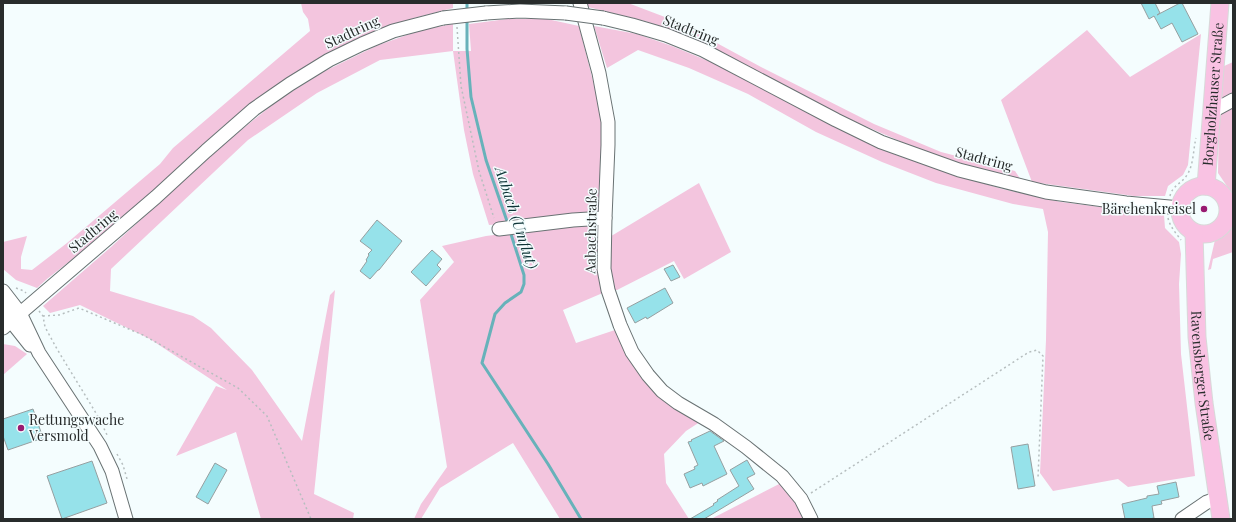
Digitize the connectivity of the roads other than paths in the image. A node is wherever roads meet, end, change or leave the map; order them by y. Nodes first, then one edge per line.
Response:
1 (580, 3) edge
2 (1220, 3) edge
3 (1233, 100) edge
4 (1211, 112) junction
5 (1206, 186) junction
6 (1174, 207) junction
7 (605, 218) junction
8 (506, 228) road end
9 (1202, 233) junction
10 (3, 291) edge
11 (3, 308) edge
12 (11, 321) edge
13 (1218, 498) junction
14 (126, 519) edge
15 (811, 519) edge
16 (1182, 519) edge
17 (1221, 519) edge

1 - 7 street, Aabachstraße
2 - 4 main road, Borgholzhauser Straße
3 - 4 street
4 - 5 main road, Borgholzhauser Straße
5 - 6 main road
5 - 9 main road
6 - 9 main road
6 - 12 street, Stadtring, bridge
7 - 8 street
7 - 15 street, Aabachstraße
9 - 13 main road, Ravensberger Straße
10 - 12 street
11 - 12 street
12 - 14 street
13 - 16 street
13 - 17 main road, Ravensberger Straße

